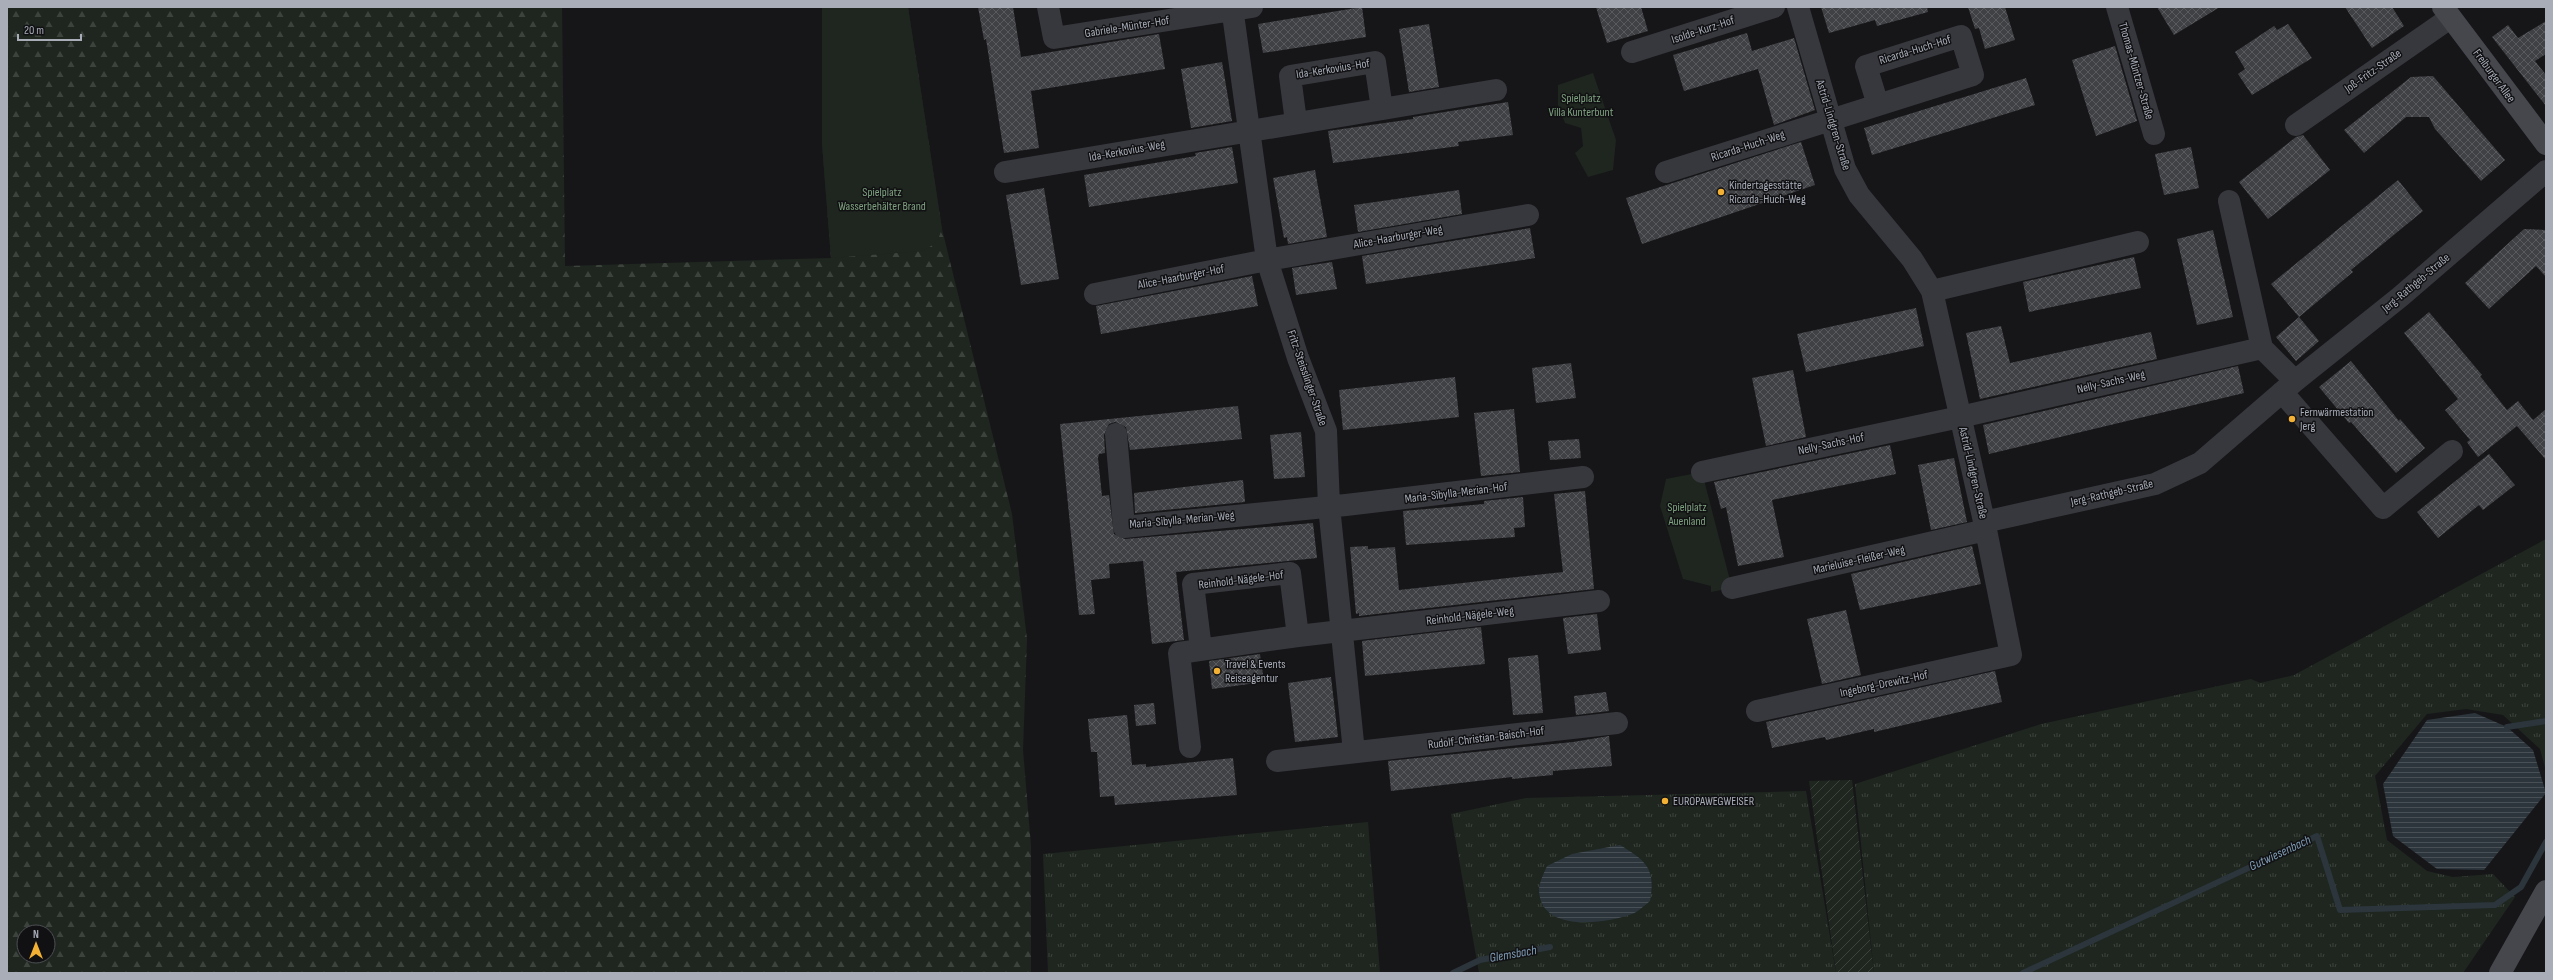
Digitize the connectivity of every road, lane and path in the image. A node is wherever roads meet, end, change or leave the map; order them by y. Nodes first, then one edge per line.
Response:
1 (1048, 7) edge
2 (1774, 7) edge
3 (1798, 7) edge
4 (2117, 7) edge
5 (1239, 8) edge
6 (2447, 12) edge
7 (1632, 52) dead end
8 (1496, 90) dead end
9 (1878, 105) junction
10 (1382, 109) junction
11 (1831, 120) junction
12 (1296, 122) junction
13 (2296, 125) dead end
14 (1249, 130) junction
15 (2154, 134) dead end
16 (2546, 144) edge
17 (2546, 171) edge
18 (1005, 172) dead end
19 (1666, 172) dead end
20 (2229, 200) dead end
21 (1528, 215) dead end
22 (2138, 242) dead end
23 (1267, 260) junction
24 (1932, 291) junction
25 (1095, 294) dead end
26 (2262, 348) junction
27 (2289, 386) junction
28 (1960, 417) junction
29 (1116, 434) dead end
30 (2452, 451) dead end
31 (1702, 472) dead end
32 (1583, 477) dead end
33 (1329, 506) junction
34 (1985, 526) junction
35 (1732, 588) dead end
36 (1600, 601) dead end
37 (1341, 631) junction
38 (1298, 636) junction
39 (1201, 649) junction
40 (2011, 654) joint
41 (1757, 711) dead end
42 (1617, 723) dead end
43 (1190, 747) dead end
44 (1354, 752) junction
45 (1277, 761) dead end
46 (2546, 891) edge
47 (2500, 973) edge

1 - 5 street, Gabriele-Münter-Hof
2 - 7 street, Isolde-Kurz-Hof
3 - 11 street, Astrid-Lindgren-Straße
4 - 15 street, Thomas-Müntzer-Straße
5 - 14 street, Fritz-Steisslinger-Straße
6 - 13 street, Joß-Fritz-Straße
6 - 16 street, Freiburger Allee
8 - 10 street
9 - 9 street, Ricarda-Huch-Hof
9 - 11 street, Ricarda-Huch-Hof
10 - 12 street
10 - 12 street, Ida-Kerkovius-Hof
11 - 19 street, Ricarda-Huch-Weg
11 - 24 street, Astrid-Lindgren-Straße
12 - 14 street
14 - 18 street, Ida-Kerkovius-Weg
14 - 23 street, Fritz-Steisslinger-Straße
17 - 27 street, Jerg-Rathgeb-Straße
20 - 26 street
21 - 23 street, Alice-Haarburger-Weg
22 - 24 street
23 - 25 street, Alice-Haarburger-Hof
23 - 33 street, Fritz-Steisslinger-Straße
24 - 28 street, Astrid-Lindgren-Straße
26 - 27 street
26 - 28 street, Nelly-Sachs-Weg
27 - 30 street
27 - 34 street, Jerg-Rathgeb-Straße
28 - 31 street, Nelly-Sachs-Hof
28 - 34 street, Astrid-Lindgren-Straße
29 - 33 street, Maria-Sibylla-Merian-Weg
32 - 33 street, Maria-Sibylla-Merian-Hof
33 - 37 street, Fritz-Steisslinger-Straße
34 - 35 street, Marieluise-Fleißer-Weg
34 - 40 street, Astrid-Lindgren-Straße
36 - 37 street, Reinhold-Nägele-Weg
37 - 38 street
37 - 44 street, Fritz-Steisslinger-Straße
38 - 39 street
38 - 39 street, Reinhold-Nägele-Hof
39 - 43 street
40 - 41 street, Ingeborg-Drewitz-Hof
42 - 44 street, Rudolf-Christian-Baisch-Hof
44 - 45 street, Rudolf-Christian-Baisch-Hof
46 - 47 street

